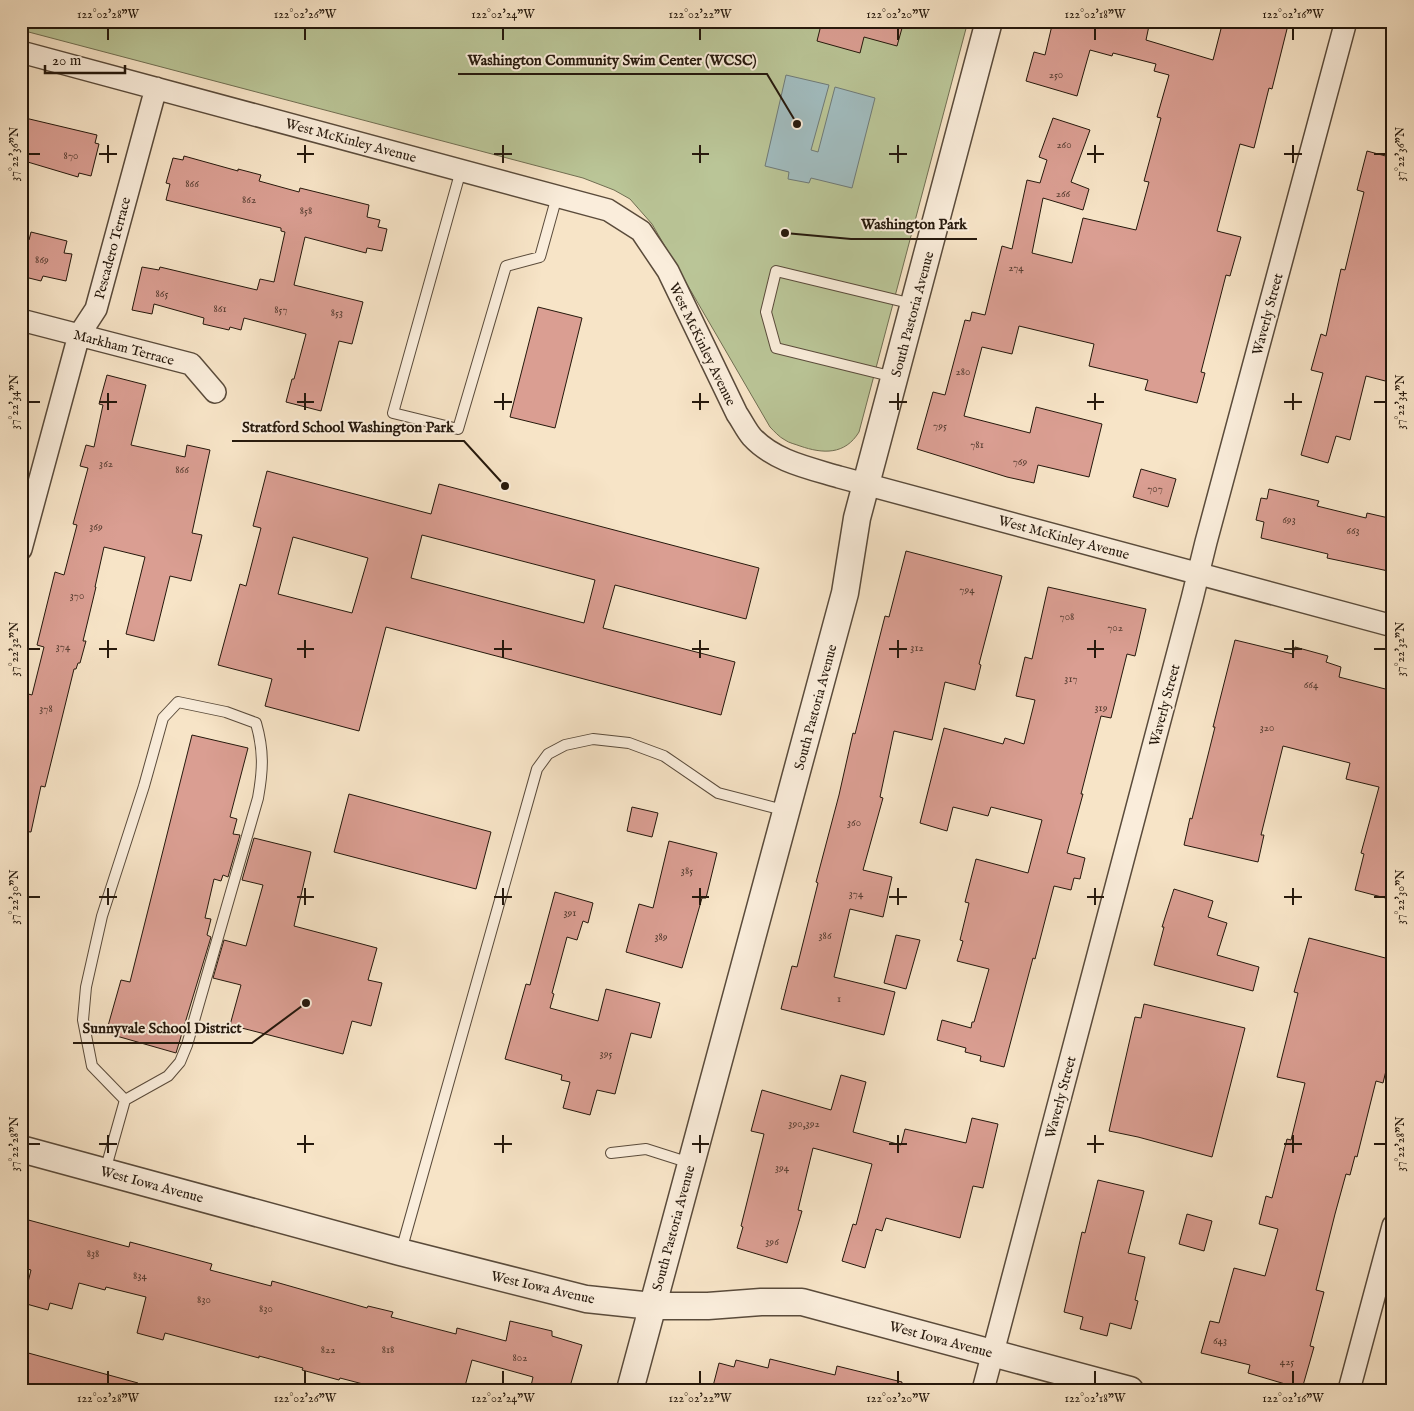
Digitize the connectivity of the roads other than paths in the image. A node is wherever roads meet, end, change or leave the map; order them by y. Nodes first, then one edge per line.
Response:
1 (989, 21) edge
2 (1346, 21) edge
3 (21, 52) edge
4 (156, 88) junction
5 (461, 170) junction
6 (557, 196) junction
7 (914, 304) junction
8 (21, 320) edge
9 (79, 335) junction
10 (895, 377) junction
11 (215, 392) dead end
12 (866, 484) junction
13 (21, 550) edge
14 (1198, 573) junction
15 (1393, 626) edge
16 (787, 811) junction
17 (124, 1100) junction
18 (21, 1149) edge
19 (611, 1153) dead end
20 (691, 1163) junction
21 (105, 1172) junction
22 (1393, 1226) edge
23 (400, 1252) junction
24 (652, 1306) junction
25 (992, 1352) junction
26 (630, 1390) edge
27 (982, 1390) edge
28 (1130, 1390) edge
29 (1349, 1390) edge

1 - 7 street, South Pastoria Avenue
2 - 14 street, Waverly Street
3 - 4 street, West McKinley Avenue
4 - 5 street, West McKinley Avenue
4 - 9 street, Pescadero Terrace
5 - 6 street, West McKinley Avenue
5 - 6 lane
6 - 12 street, West McKinley Avenue
7 - 10 street, South Pastoria Avenue
7 - 10 lane
8 - 9 street, Markham Terrace
9 - 11 street, Markham Terrace
9 - 13 street, Pescadero Terrace
10 - 12 street, South Pastoria Avenue
12 - 14 street, West McKinley Avenue
12 - 16 street, South Pastoria Avenue
14 - 15 street, West McKinley Avenue
14 - 25 street, Waverly Street
16 - 20 street, South Pastoria Avenue
16 - 23 lane
17 - 17 lane
17 - 21 lane
18 - 21 street, West Iowa Avenue
19 - 20 lane
20 - 24 street, South Pastoria Avenue
21 - 23 street, West Iowa Avenue
22 - 29 street
23 - 24 street, West Iowa Avenue
24 - 25 street, West Iowa Avenue
24 - 26 street, South Pastoria Avenue
25 - 27 street, Waverly Street
25 - 28 street, West Iowa Avenue

